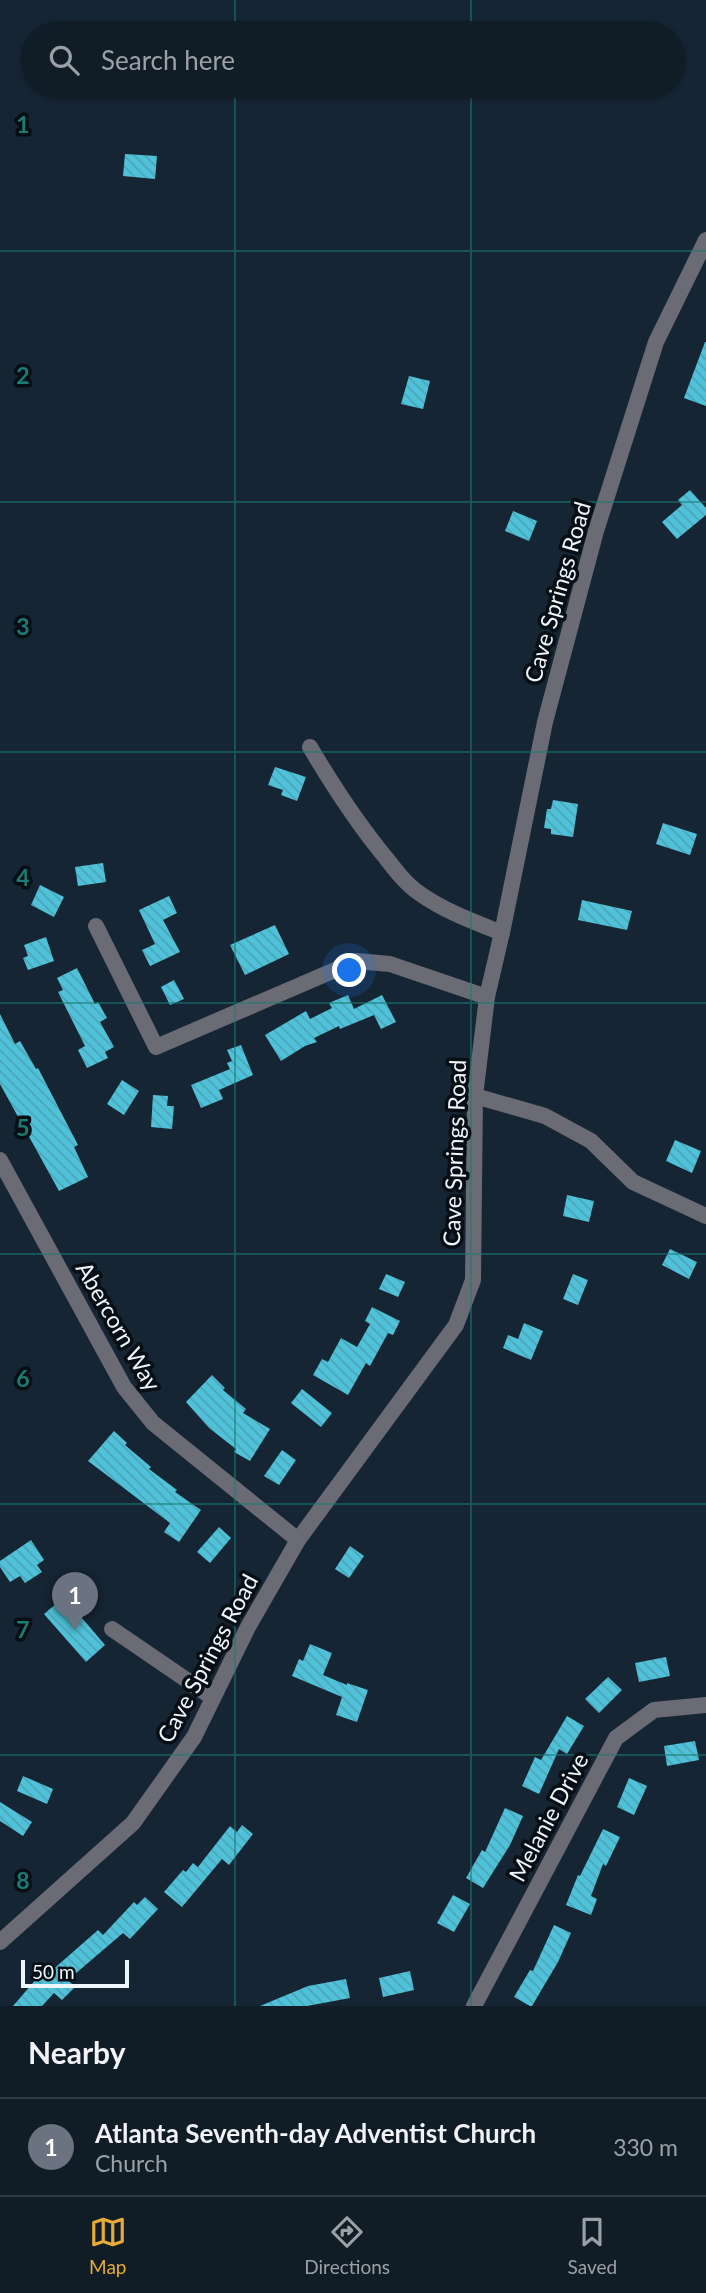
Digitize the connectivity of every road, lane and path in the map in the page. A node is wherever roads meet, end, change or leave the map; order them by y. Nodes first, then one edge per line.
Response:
1 (706, 240) edge
2 (310, 747) dead end
3 (96, 926) dead end
4 (502, 933) junction
5 (487, 997) junction
6 (475, 1096) junction
7 (0, 1160) edge
8 (706, 1216) edge
9 (298, 1541) junction
10 (112, 1629) dead end
11 (213, 1698) junction
12 (706, 1705) edge
13 (0, 1942) edge
14 (474, 2006) edge

1 - 4 street, Cave Springs Road
2 - 4 street
3 - 5 street
4 - 5 street, Cave Springs Road
5 - 6 street, Cave Springs Road
6 - 8 street
6 - 9 street, Cave Springs Road
7 - 9 street, Abercorn Way
9 - 11 street, Cave Springs Road
10 - 11 street
11 - 13 street, Cave Springs Road
12 - 14 street, Melanie Drive

